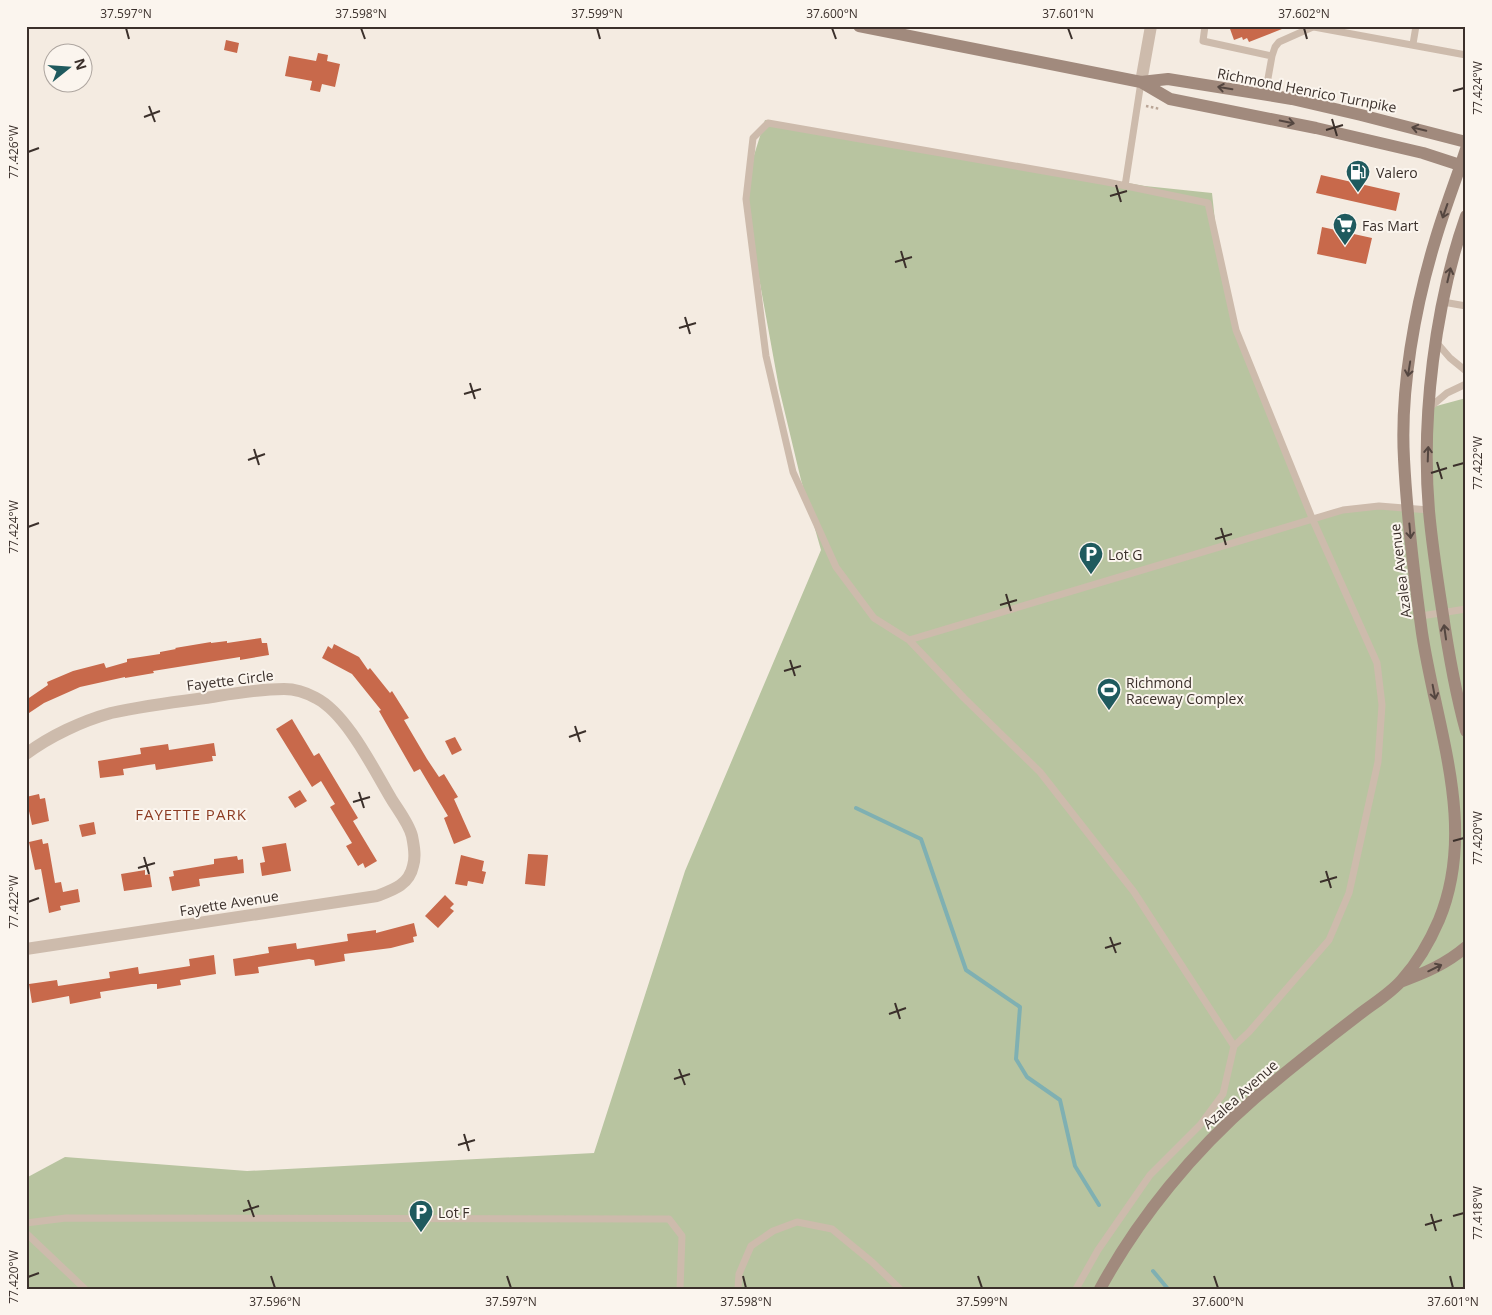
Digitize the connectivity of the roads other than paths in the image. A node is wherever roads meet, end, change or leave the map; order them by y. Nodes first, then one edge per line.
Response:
1 (859, 26) edge
2 (1151, 26) edge
3 (1205, 26) edge
4 (1416, 26) edge
5 (1314, 27) edge
6 (1413, 44) junction
7 (1466, 55) edge
8 (1272, 56) junction
9 (1140, 82) junction
10 (1265, 95) junction
11 (1466, 142) edge
12 (1466, 149) edge
13 (1463, 166) edge
14 (1125, 186) junction
15 (1465, 219) edge
16 (1443, 302) junction
17 (1466, 306) edge
18 (1436, 343) junction
19 (1466, 371) edge
20 (1466, 384) edge
21 (1429, 408) junction
22 (1408, 508) junction
23 (1429, 510) junction
24 (1312, 518) junction
25 (1466, 609) edge
26 (1442, 613) junction
27 (1420, 616) junction
28 (909, 640) junction
29 (1462, 703) edge
30 (1466, 732) edge
31 (26, 754) edge
32 (415, 856) joint
33 (1466, 947) edge
34 (26, 949) edge
35 (1400, 982) junction
36 (1234, 1046) junction
37 (26, 1223) edge
38 (26, 1233) edge
39 (85, 1289) edge
40 (680, 1289) edge
41 (738, 1289) edge
42 (900, 1289) edge
43 (1076, 1289) edge
44 (1100, 1289) edge

1 - 9 street, Richmond Henrico Turnpike
2 - 9 street
3 - 8 lane
4 - 6 lane
5 - 6 lane
5 - 8 lane
6 - 7 lane
8 - 10 lane
10 -> 9 street, Richmond Henrico Turnpike
9 -> 13 street, Richmond Henrico Turnpike
9 - 14 lane
11 -> 10 street, Richmond Henrico Turnpike
12 - 13 street, Azalea Avenue
13 -> 22 street, Azalea Avenue
14 - 24 lane
14 - 28 lane
16 -> 15 street
16 - 17 lane
16 - 18 street
18 - 19 lane
18 - 21 street
20 - 21 lane
23 -> 21 street
22 - 23 lane
22 - 24 lane
22 -> 27 street, Azalea Avenue
23 - 26 street
24 - 28 lane
24 - 36 lane
25 - 26 lane
26 - 27 lane
29 -> 26 street
27 -> 35 street, Azalea Avenue
28 - 36 lane
29 - 30 street
31 - 32 street, Fayette Circle
32 - 34 street, Fayette Avenue
35 -> 33 street, Azalea Avenue
35 - 44 street, Azalea Avenue
36 - 43 lane
37 - 40 lane
38 - 39 lane
41 - 42 lane

